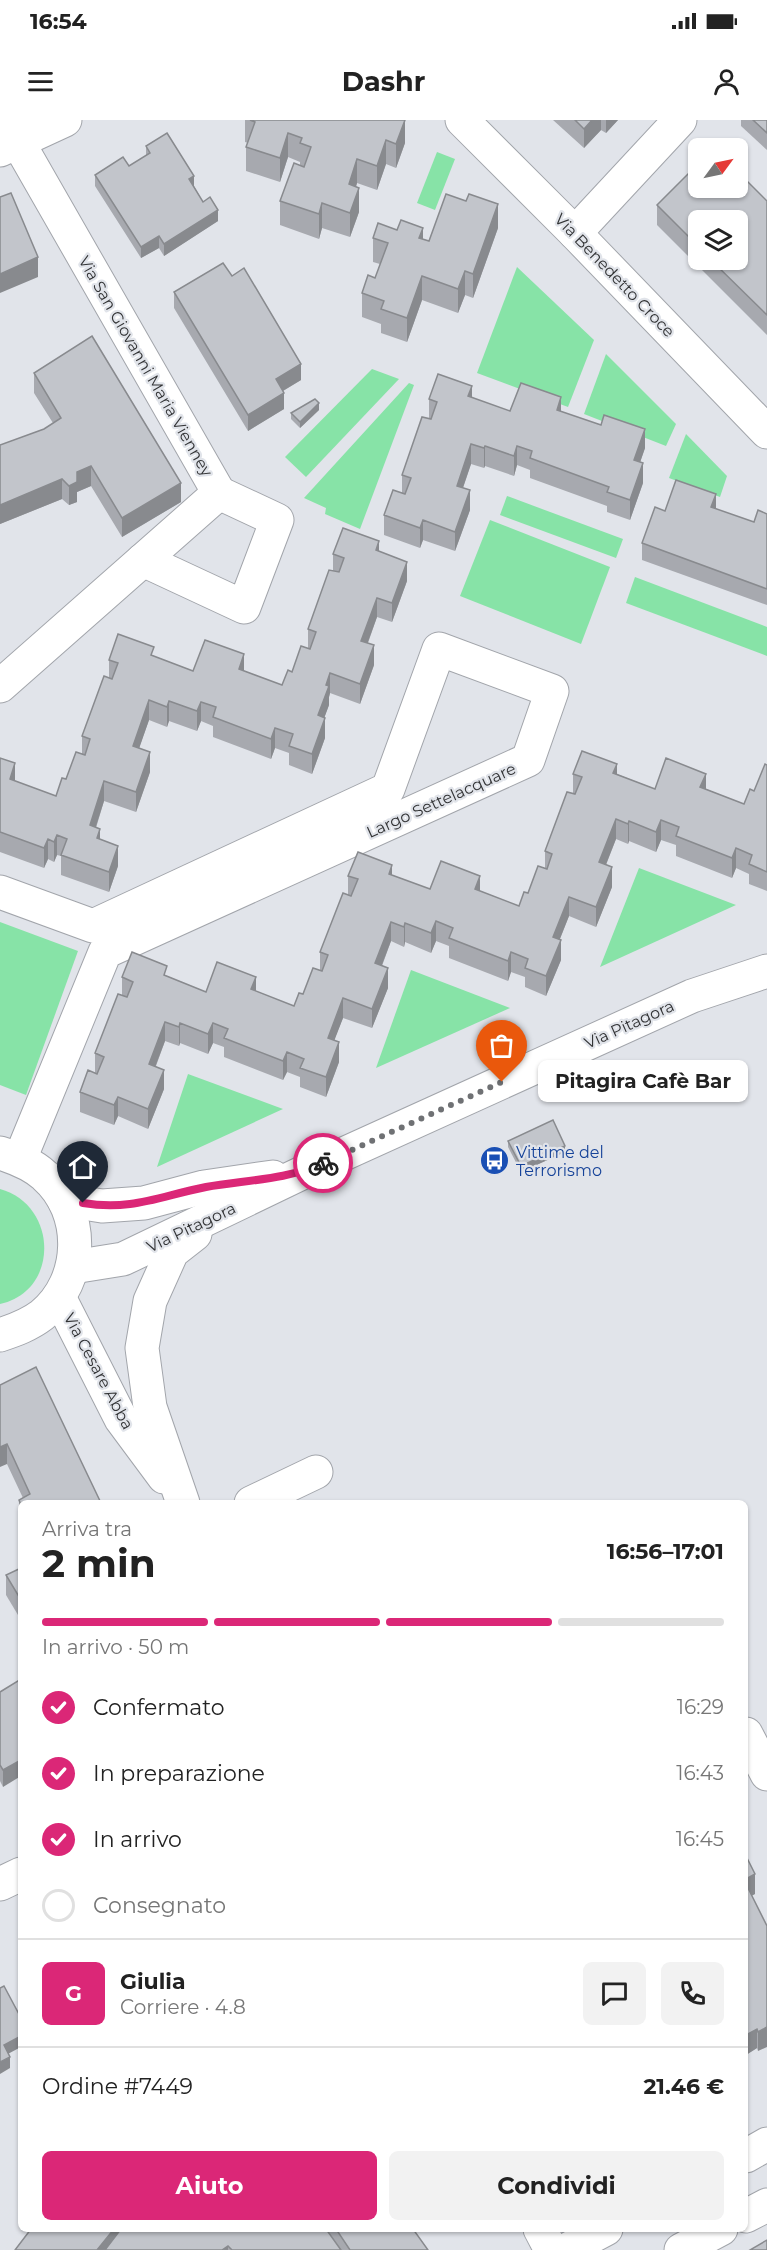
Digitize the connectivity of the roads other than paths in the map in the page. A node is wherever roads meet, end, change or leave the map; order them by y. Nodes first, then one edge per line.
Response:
1 (65, 120) edge
2 (462, 120) edge
3 (680, 120) edge
4 (9, 137) edge
5 (575, 233) junction
6 (767, 432) edge
7 (219, 493) junction
8 (143, 560) junction
9 (0, 686) edge
10 (0, 892) edge
11 (99, 939) junction
12 (767, 947) edge
13 (767, 971) edge
14 (692, 996) junction
15 (10, 1156) edge
16 (304, 1172) junction
17 (64, 1200) junction
18 (219, 1215) junction
19 (72, 1267) junction
20 (59, 1297) junction
21 (0, 1335) edge
22 (316, 1472) dead end
23 (181, 1500) edge
24 (182, 1500) edge
25 (257, 1500) edge
26 (748, 1738) edge
27 (767, 1774) edge
28 (18, 1875) edge
29 (0, 1884) edge
30 (767, 2144) edge
31 (748, 2155) edge
32 (767, 2205) edge
33 (748, 2215) edge
34 (542, 2232) edge
35 (600, 2232) edge
36 (715, 2232) edge
37 (551, 2250) edge
38 (566, 2250) edge
39 (681, 2250) edge

1 - 4 street
2 - 5 street, Via Benedetto Croce
3 - 5 street
4 - 7 street, Via San Giovanni Maria Vienney
5 - 6 street, Via Benedetto Croce
7 - 8 street, Via San Giovanni Maria Vienney
7 - 8 street
8 - 9 street, Via San Giovanni Maria Vienney
10 - 11 street
11 - 11 street, Largo Settelacquare
11 - 15 street
12 - 14 street, Via Pitagora
13 - 14 street, Via Pitagora
14 - 16 street, Via Pitagora
15 - 17 street
16 - 17 street, Via Pitagora
16 - 18 street, Via Pitagora
17 - 19 street
18 - 19 street, Via Pitagora
18 - 24 street, Via Cesare Abba
19 - 20 street
20 - 21 street
20 - 23 street, Via Cesare Abba
22 - 25 street
26 - 27 street
28 - 29 street
30 - 31 street
32 - 33 street
34 - 37 street
35 - 38 street
36 - 39 street

